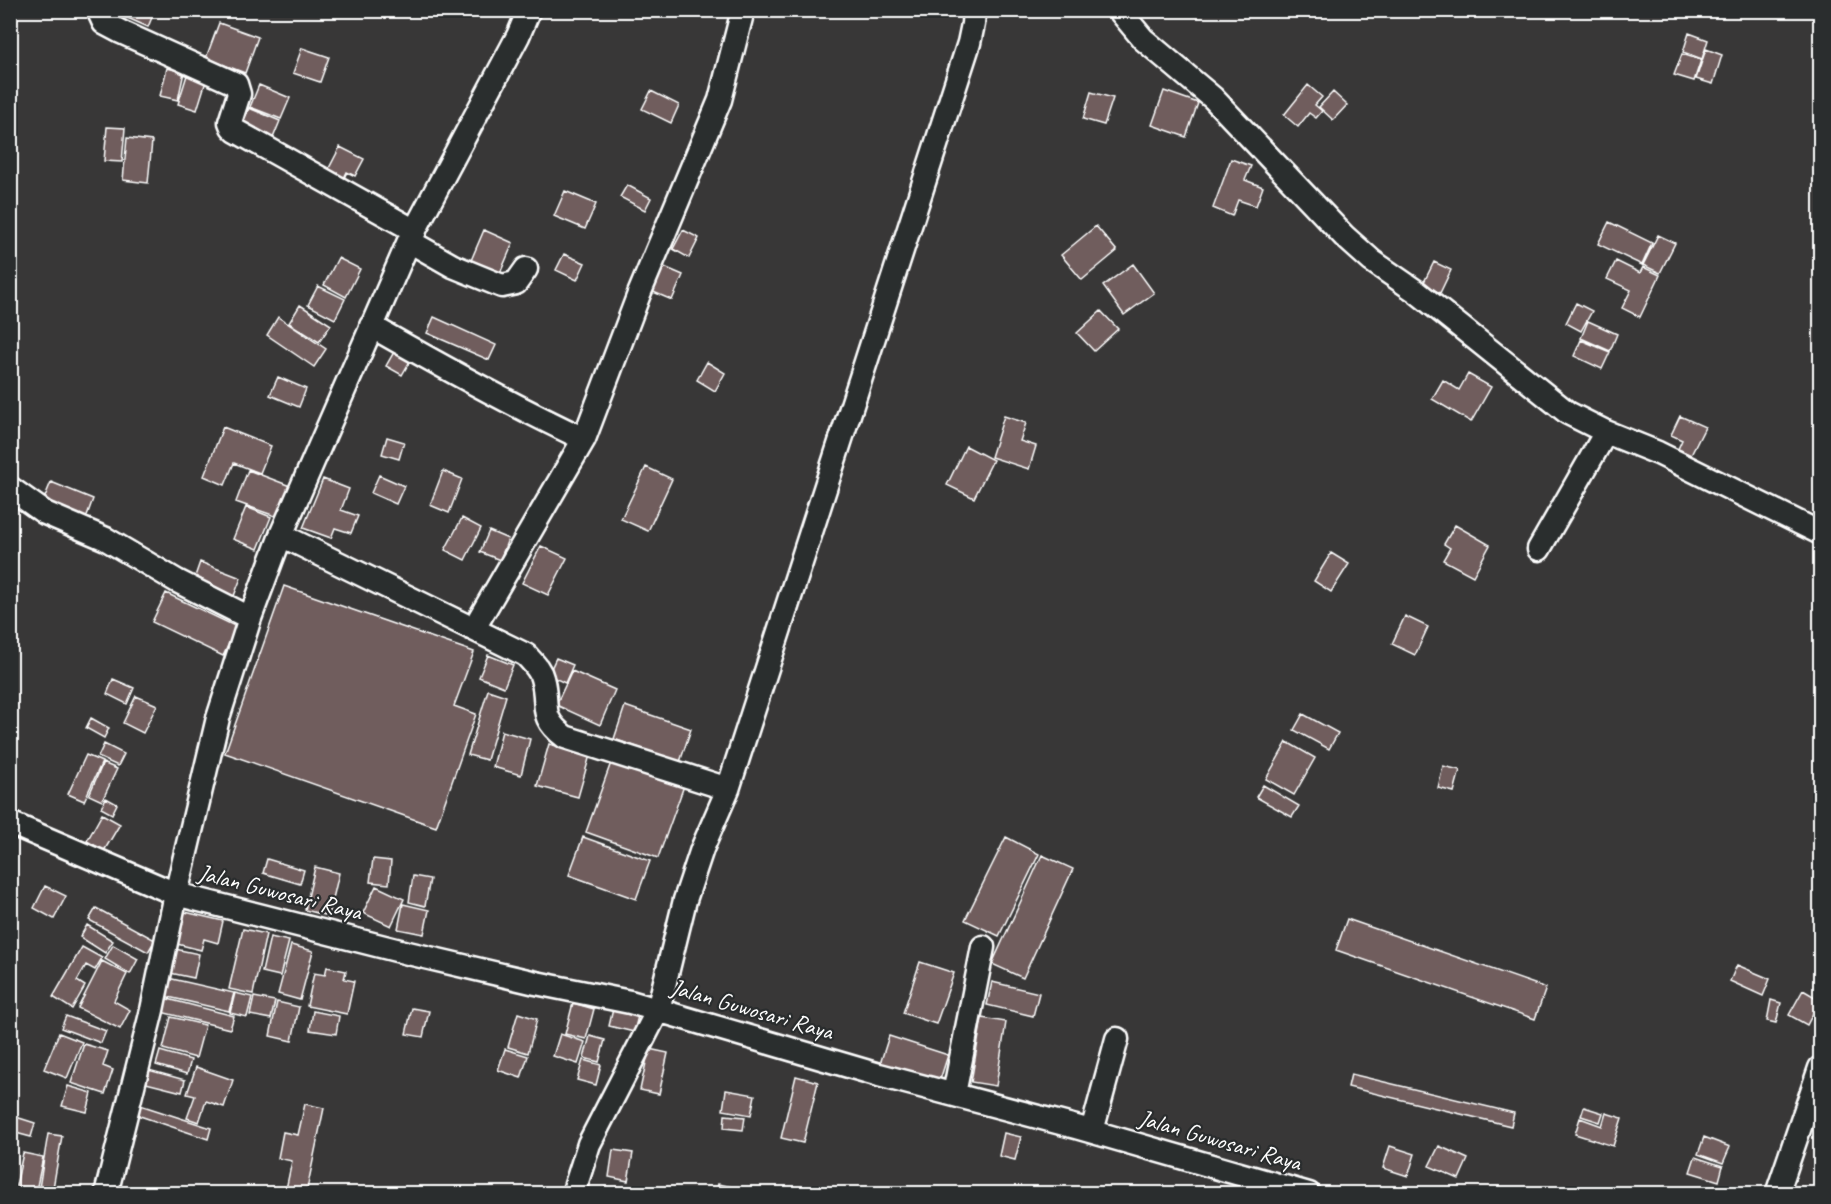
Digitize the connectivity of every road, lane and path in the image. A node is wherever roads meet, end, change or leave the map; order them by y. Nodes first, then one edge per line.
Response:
1 (98, 10) edge
2 (529, 10) edge
3 (743, 10) edge
4 (974, 10) edge
5 (1119, 10) edge
6 (412, 236) junction
7 (525, 269) dead end
8 (371, 326) junction
9 (1605, 432) junction
10 (584, 439) junction
11 (10, 488) edge
12 (1821, 532) edge
13 (281, 535) junction
14 (1539, 549) dead end
15 (250, 618) junction
16 (474, 628) junction
17 (728, 789) junction
18 (10, 823) edge
19 (176, 894) junction
20 (982, 947) dead end
21 (658, 1010) junction
22 (1117, 1040) dead end
23 (1821, 1068) edge
24 (954, 1094) junction
25 (1092, 1131) junction
26 (106, 1194) edge
27 (573, 1194) edge
28 (1309, 1194) edge
29 (1777, 1194) edge

1 - 6 street
2 - 6 street
3 - 10 street
4 - 17 street
5 - 9 street
6 - 7 street
6 - 8 street
8 - 10 street
8 - 13 street
9 - 12 street
9 - 14 street
10 - 16 street
11 - 15 street
13 - 15 street
13 - 16 street
15 - 19 street
16 - 17 street
17 - 21 street
18 - 19 street, Jalan Guwosari Raya
19 - 21 street, Jalan Guwosari Raya
19 - 26 street
20 - 24 street
21 - 24 street, Jalan Guwosari Raya
21 - 27 street
22 - 25 street
23 - 29 street
24 - 25 street, Jalan Guwosari Raya
25 - 28 street, Jalan Guwosari Raya

